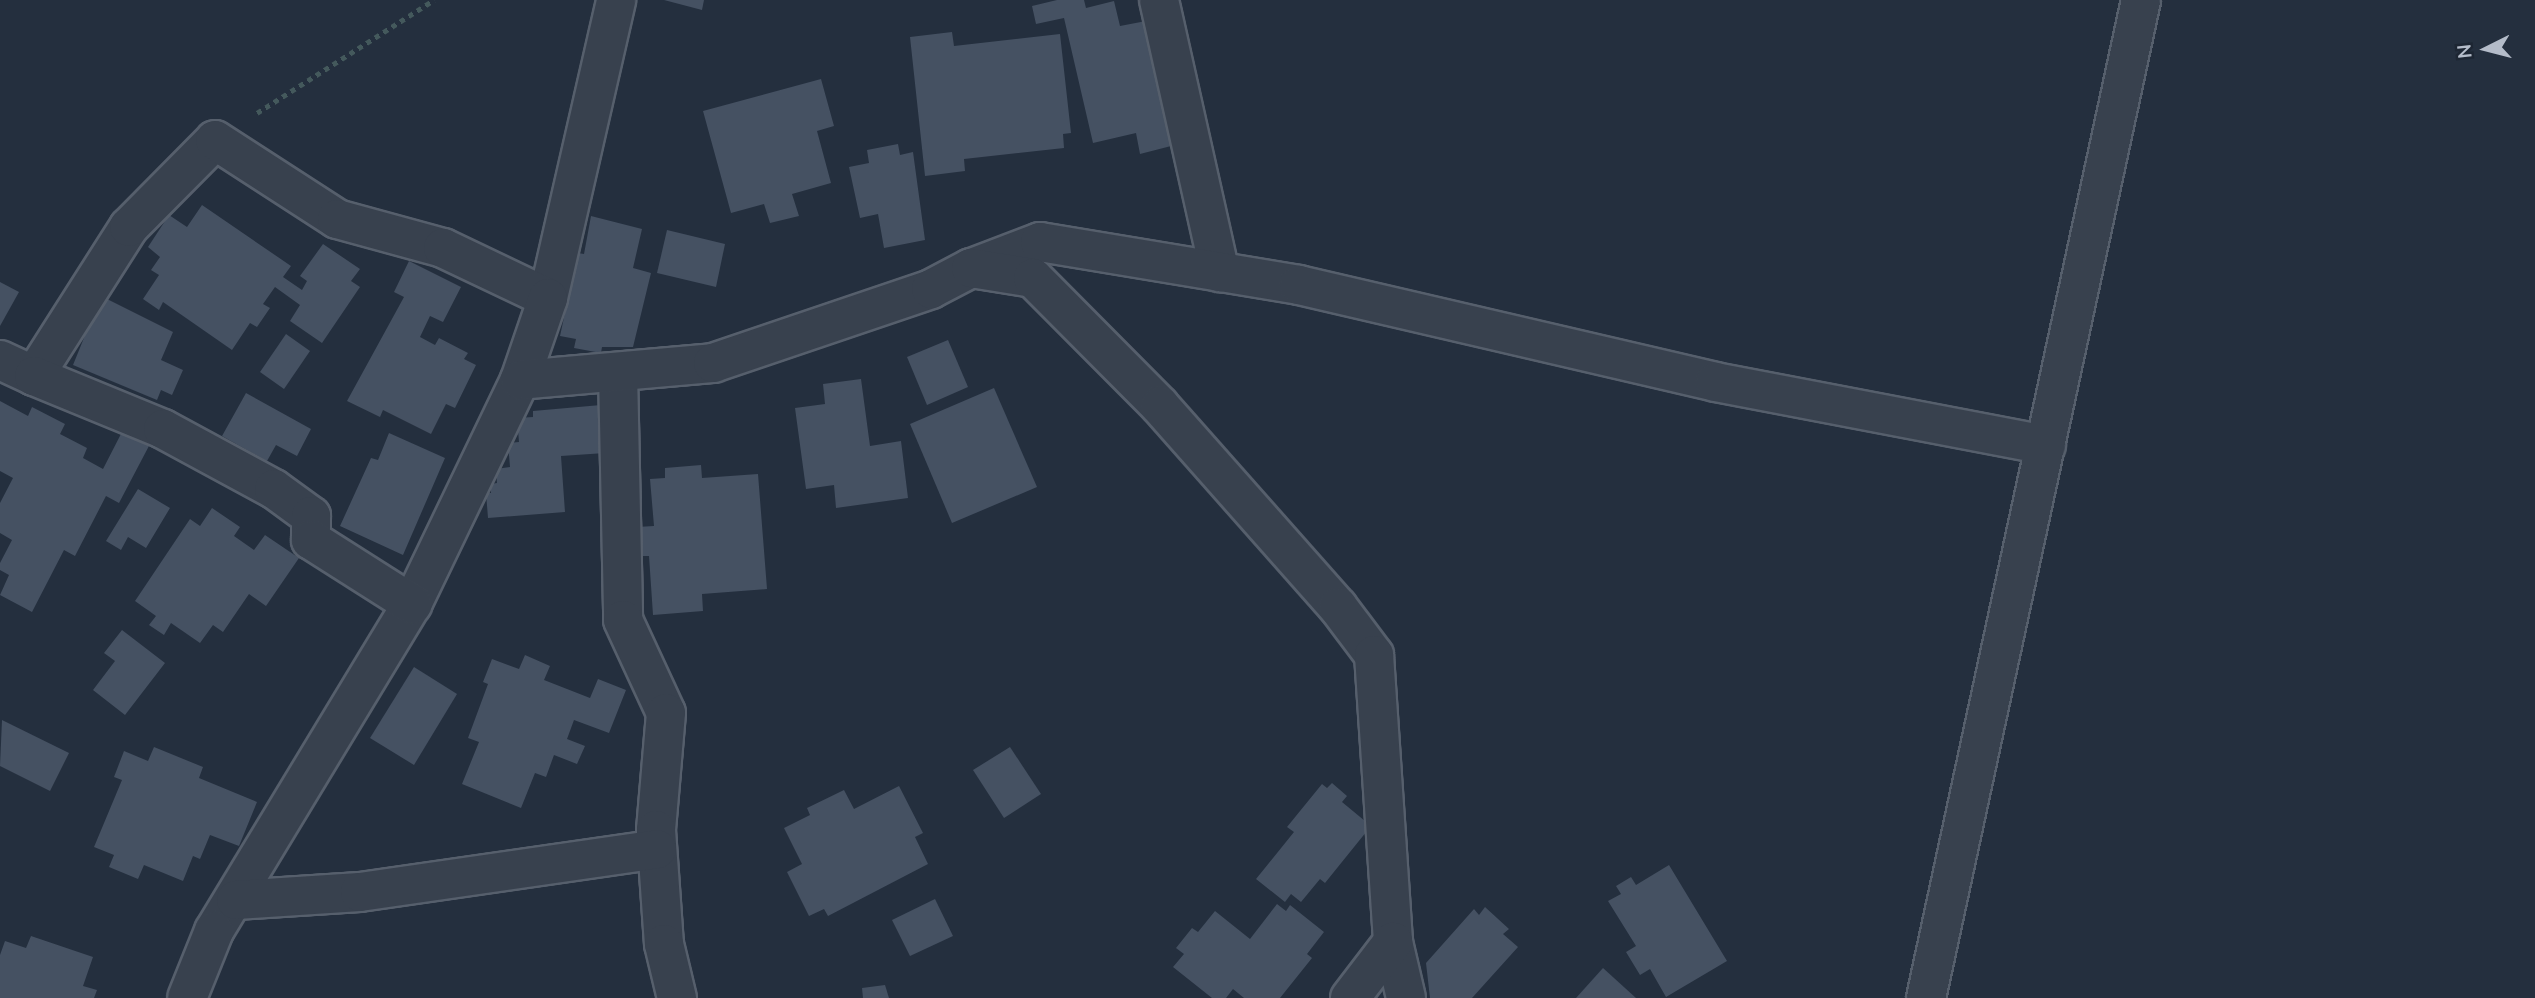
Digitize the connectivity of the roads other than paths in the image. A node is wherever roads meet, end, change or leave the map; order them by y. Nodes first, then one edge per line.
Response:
1 (616, 0) edge
2 (1160, 0) edge
3 (2141, 0) edge
4 (971, 268) junction
5 (1220, 272) junction
6 (548, 298) junction
7 (0, 360) edge
8 (618, 372) junction
9 (34, 376) junction
10 (520, 380) junction
11 (2046, 445) junction
12 (412, 604) junction
13 (657, 849) junction
14 (236, 900) junction
15 (1393, 942) junction
16 (187, 998) edge
17 (677, 998) edge
18 (1350, 998) edge
19 (1406, 998) edge
20 (1926, 998) edge

1 - 6 street
2 - 5 street
3 - 11 street
4 - 5 street
4 - 8 street
4 - 15 street
5 - 11 street
6 - 9 street
6 - 10 street
7 - 9 street
8 - 10 street
8 - 13 street
9 - 12 street
10 - 12 street
11 - 20 street
12 - 14 street
13 - 14 street
13 - 17 street
14 - 16 street
15 - 18 street
15 - 19 street

